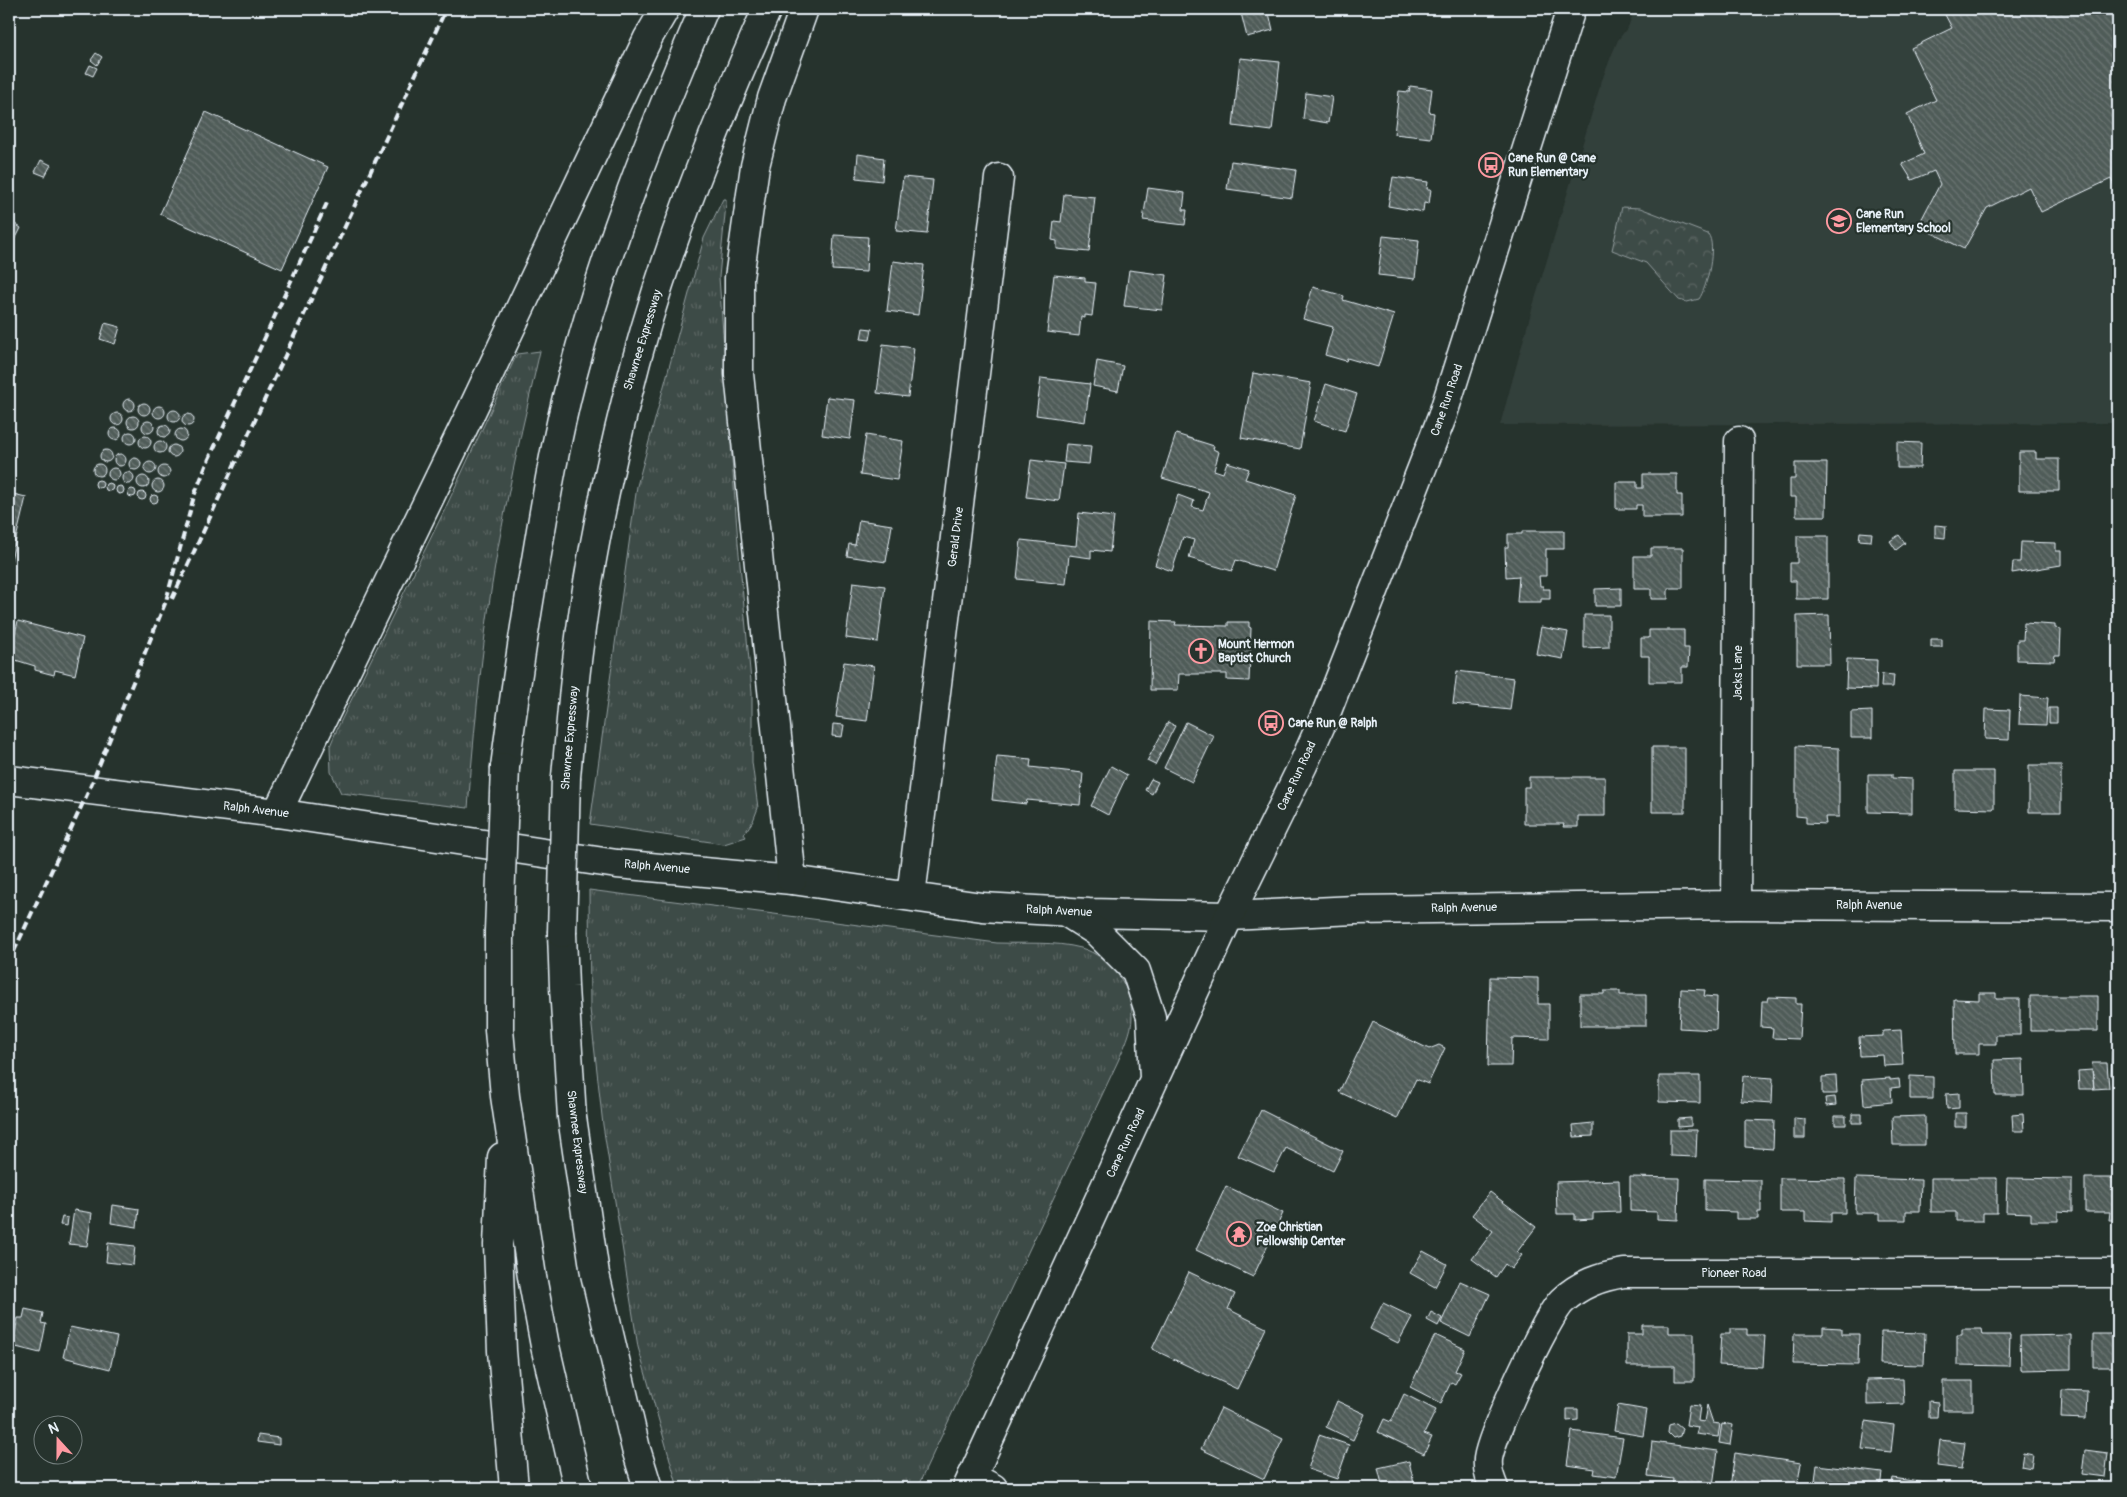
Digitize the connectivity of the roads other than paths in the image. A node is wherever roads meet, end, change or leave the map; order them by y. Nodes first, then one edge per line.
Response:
1 (665, 9) edge
2 (704, 9) edge
3 (767, 9) edge
4 (804, 9) edge
5 (1571, 9) edge
6 (999, 178) dead end
7 (1739, 441) dead end
8 (10, 785) edge
9 (277, 812) junction
10 (792, 880) junction
11 (911, 896) junction
12 (1736, 905) junction
13 (2118, 907) edge
14 (1064, 911) junction
15 (1229, 916) junction
16 (1154, 1081) junction
17 (505, 1096) junction
18 (2118, 1273) edge
19 (977, 1485) edge
20 (514, 1488) edge
21 (578, 1488) edge
22 (648, 1488) edge
23 (1494, 1488) edge

1 - 9 main road
2 - 17 main road, bridge
3 - 22 main road, Shawnee Expressway, bridge
4 - 10 main road
5 - 15 main road, Cane Run Road
6 - 11 main road, Gerald Drive
7 - 12 main road, Jacks Lane
8 - 9 main road, Ralph Avenue
9 - 10 main road, Ralph Avenue
10 - 11 main road, Ralph Avenue
11 - 14 main road, Ralph Avenue
12 - 13 main road, Ralph Avenue
12 - 15 main road, Ralph Avenue
14 - 15 main road, Ralph Avenue
14 - 16 main road
15 - 16 main road, Cane Run Road
16 - 19 main road, Cane Run Road
17 - 20 main road
17 - 21 main road
18 - 23 main road, Pioneer Road

